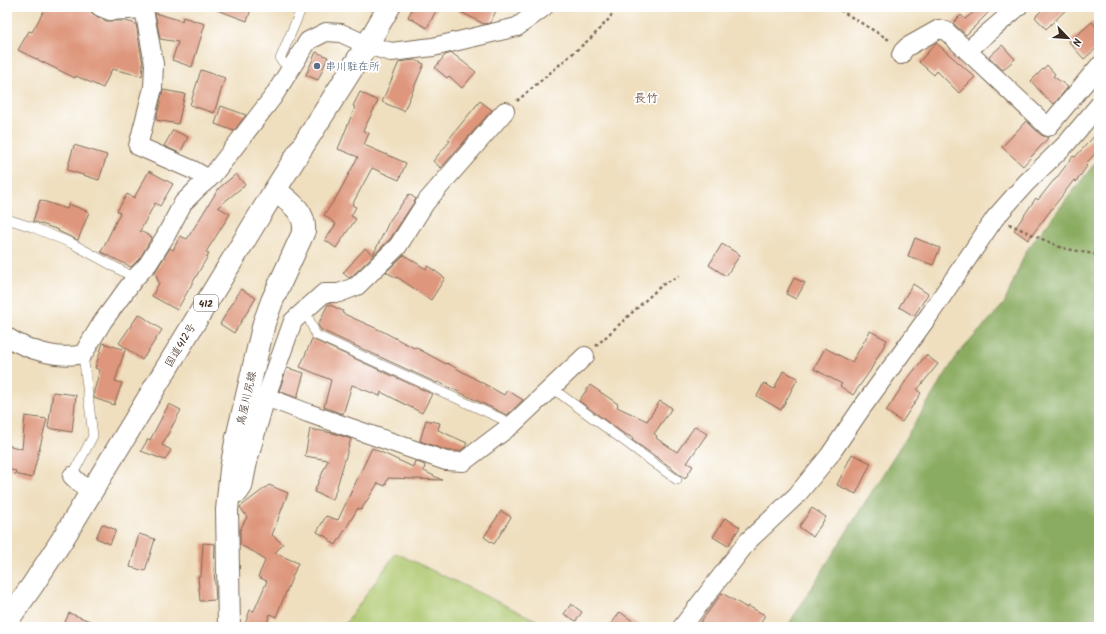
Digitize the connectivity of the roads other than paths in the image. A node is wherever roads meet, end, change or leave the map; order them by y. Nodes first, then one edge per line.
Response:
1 (100, 7) edge
2 (302, 7) edge
3 (389, 7) edge
4 (544, 7) edge
5 (1018, 7) edge
6 (144, 8) edge
7 (367, 45) junction
8 (967, 51) junction
9 (902, 53) road end
10 (1099, 66) edge
11 (290, 69) junction
12 (1099, 106) edge
13 (505, 111) road end
14 (209, 179) junction
15 (275, 190) junction
16 (7, 219) edge
17 (135, 278) junction
18 (305, 310) junction
19 (7, 337) edge
20 (82, 354) junction
21 (585, 356) road end
22 (552, 388) junction
23 (266, 397) junction
24 (513, 424) junction
25 (72, 476) joint
26 (677, 480) dead end
27 (90, 493) junction
28 (228, 495) junction
29 (7, 620) edge
30 (230, 627) edge
31 (682, 627) edge

1 - 6 street
2 - 11 lane
3 - 7 main road, 国道412号 / 412
4 - 7 street
5 - 8 street
6 - 14 street
7 - 11 street
7 - 15 main road, 国道412号 / 412
8 - 9 street
8 - 10 street
11 - 14 street
12 - 31 street
13 - 18 street
14 - 17 street
15 - 27 main road, 国道412号 / 412
15 - 28 main road, 鳥屋川尻線
16 - 17 lane
17 - 20 street
18 - 23 street
18 - 24 lane
19 - 20 street
20 - 25 lane
21 - 22 street
22 - 24 street
22 - 26 lane
23 - 24 street
23 - 28 street
25 - 27 street
27 - 29 main road, 国道412号 / 412
28 - 30 main road, 鳥屋川尻線

